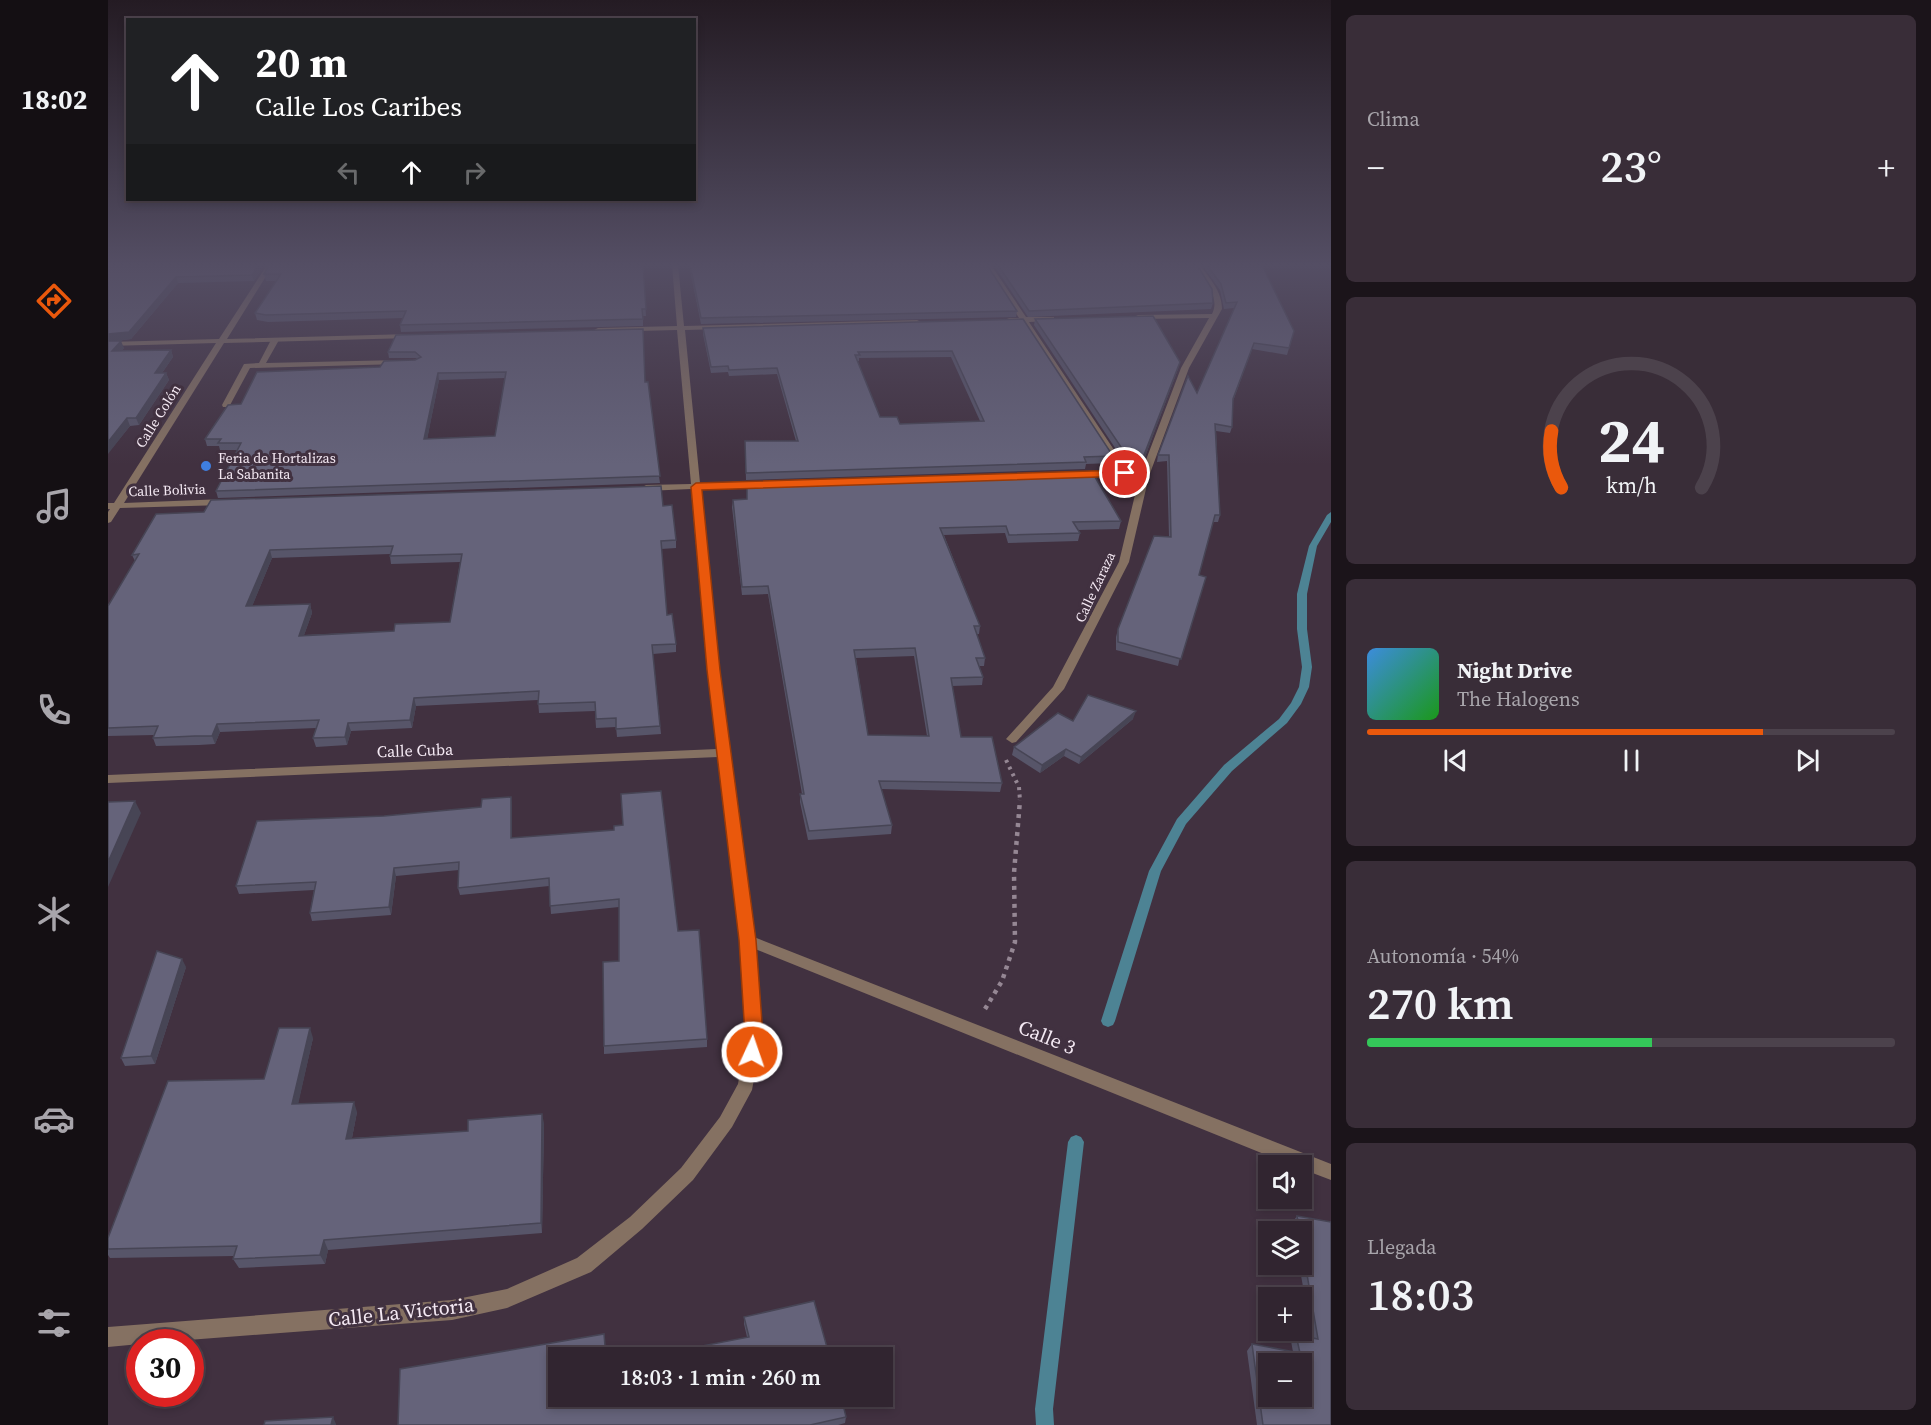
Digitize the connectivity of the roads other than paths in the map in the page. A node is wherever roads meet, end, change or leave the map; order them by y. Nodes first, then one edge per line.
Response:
1 (228, 332) edge
2 (681, 332) edge
3 (1033, 332) edge
4 (1205, 332) edge
5 (418, 335) edge
6 (275, 339) junction
7 (222, 341) junction
8 (108, 344) edge
9 (416, 362) edge
10 (261, 366) junction
11 (226, 405) edge
12 (1125, 473) junction
13 (1062, 475) edge
14 (1144, 476) junction
15 (776, 484) edge
16 (696, 487) junction
17 (637, 488) edge
18 (236, 502) edge
19 (113, 506) edge
20 (108, 520) edge
21 (1012, 739) road end
22 (724, 753) junction
23 (108, 779) edge
24 (747, 940) junction
25 (1331, 1172) edge
26 (108, 1338) edge

1 - 7 street, Calle Colón
2 - 16 street, Calle La Victoria
3 - 12 street
4 - 14 street, Calle Zaraza
5 - 6 street
6 - 7 street
6 - 10 street
7 - 8 street
7 - 19 street, Calle Colón
9 - 10 street
10 - 11 street
12 - 13 street
12 - 14 street
14 - 21 street, Calle Zaraza
15 - 16 street
16 - 17 street
16 - 22 street, Calle La Victoria
18 - 19 street, Calle Bolivia
19 - 20 street, Calle Colón
22 - 23 street, Calle Cuba
22 - 24 street, Calle La Victoria
24 - 25 street, Calle 3
24 - 26 street, Calle La Victoria

